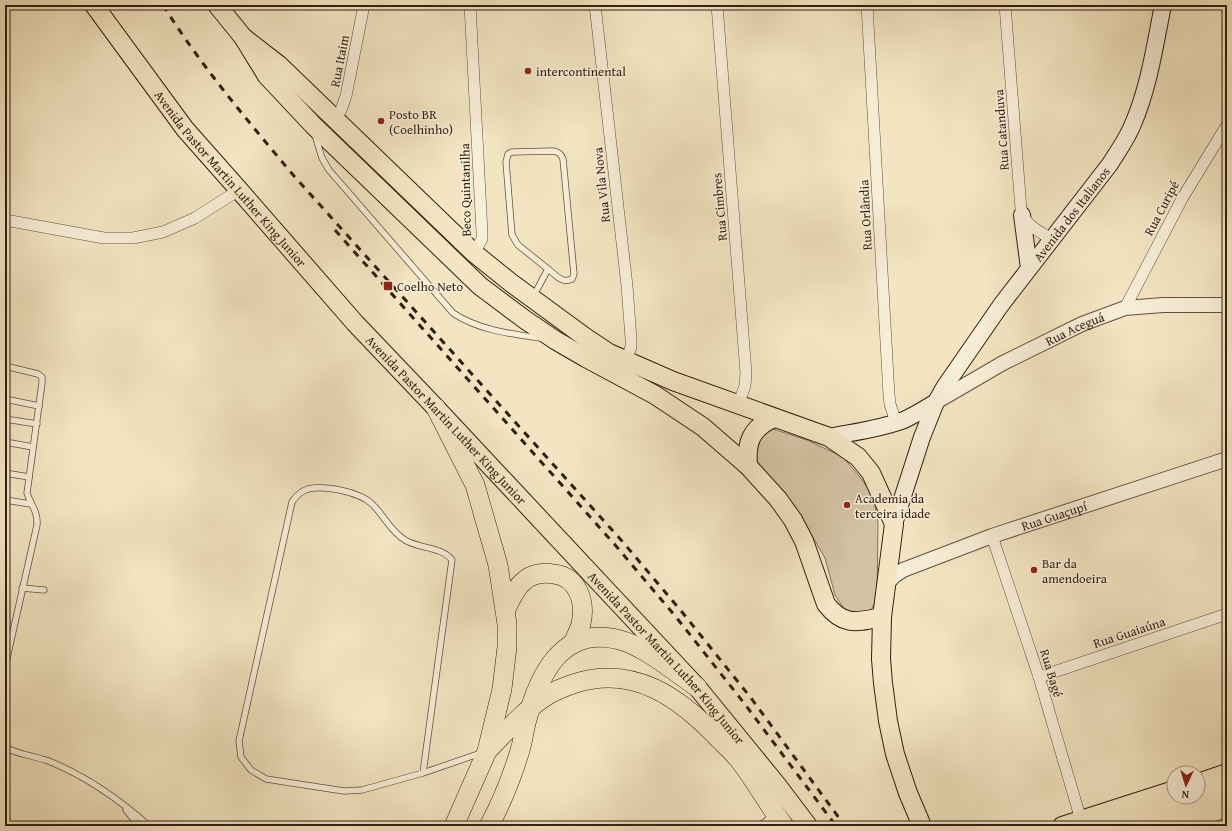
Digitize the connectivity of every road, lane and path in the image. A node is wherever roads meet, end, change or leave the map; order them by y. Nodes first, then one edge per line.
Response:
1 (94, 5) edge
2 (218, 5) edge
3 (364, 5) edge
4 (470, 5) edge
5 (595, 5) edge
6 (717, 5) edge
7 (868, 5) edge
8 (1005, 5) edge
9 (1163, 5) edge
10 (243, 37) junction
11 (335, 119) junction
12 (312, 125) junction
13 (1227, 125) edge
14 (238, 190) junction
15 (1022, 215) junction
16 (5, 220) edge
17 (1051, 239) junction
18 (474, 253) junction
19 (1029, 268) junction
20 (548, 269) junction
21 (532, 299) junction
22 (1227, 305) edge
23 (1125, 308) junction
24 (555, 340) junction
25 (626, 361) junction
26 (5, 366) edge
27 (5, 399) edge
28 (936, 402) junction
29 (738, 405) junction
30 (39, 406) junction
31 (436, 408) junction
32 (774, 418) junction
33 (5, 419) edge
34 (896, 422) junction
35 (37, 424) junction
36 (829, 437) junction
37 (5, 442) edge
38 (33, 447) junction
39 (1227, 459) edge
40 (748, 466) junction
41 (5, 473) edge
42 (29, 477) junction
43 (5, 500) edge
44 (31, 504) junction
45 (894, 524) junction
46 (992, 536) junction
47 (887, 584) junction
48 (22, 588) junction
49 (44, 590) dead end
50 (506, 609) junction
51 (1227, 614) edge
52 (882, 617) junction
53 (573, 644) junction
54 (5, 667) edge
55 (1039, 677) junction
56 (697, 688) junction
57 (531, 708) junction
58 (5, 747) edge
59 (487, 751) junction
60 (423, 773) junction
61 (1227, 773) edge
62 (1206, 780) edge
63 (1227, 789) edge
64 (1166, 793) edge
65 (121, 803) junction
66 (1227, 806) edge
67 (779, 820) edge
68 (1081, 820) junction
69 (1227, 823) edge
70 (491, 825) edge
71 (139, 826) edge
72 (149, 826) edge
73 (454, 826) edge
74 (760, 826) edge
75 (808, 826) edge
76 (922, 826) edge
77 (1062, 826) edge
78 (1112, 826) edge
79 (1168, 826) edge
80 (1218, 826) edge

1 - 14 main road, Avenida Pastor Martin Luther King Junior
2 - 10 main road
3 - 11 street, Rua Itaim
4 - 18 street, Beco Quintanilha
5 - 25 street, Rua Vila Nova
6 - 29 street, Rua Cimbres
7 - 34 street, Rua Orlândia
8 - 15 street, Rua Catanduva
9 - 17 main road, Avenida dos Italianos
10 - 11 main road
10 - 12 main road
11 - 18 main road
12 - 24 main road
12 - 24 lane
13 - 23 street, Rua Curipé
14 - 16 street
14 - 31 main road, Avenida Pastor Martin Luther King Junior
15 - 17 street
15 - 19 main road
17 - 19 main road, Avenida dos Italianos
18 - 21 main road
19 - 28 main road, Avenida dos Italianos
20 - 20 lane
20 - 21 lane
21 - 25 main road
22 - 23 street, Rua Aceguá
23 - 28 street, Rua Aceguá
24 - 40 main road
25 - 29 main road
26 - 30 lane
27 - 30 lane
28 - 34 main road, Avenida dos Italianos
28 - 45 main road, Avenida dos Italianos
29 - 32 main road
30 - 35 lane
31 - 50 highway
31 - 56 main road, Avenida Pastor Martin Luther King Junior
32 - 36 main road
32 - 40 main road
33 - 35 lane
34 - 36 main road, Avenida dos Italianos
35 - 38 lane
36 - 45 main road
37 - 38 lane
38 - 42 lane
39 - 46 street, Rua Guaçupí
40 - 52 main road
41 - 42 lane
42 - 44 lane
43 - 44 lane
44 - 48 lane
45 - 47 main road
46 - 47 street, Rua Guaçupí
46 - 55 street, Rua Bagé
47 - 52 main road
48 - 49 lane
48 - 54 lane
50 - 53 highway
50 - 59 highway
51 - 55 street, Rua Guaiaúna
52 - 76 main road
53 - 56 highway
53 - 57 highway
55 - 68 street, Rua Bagé
56 - 75 main road, Avenida Pastor Martin Luther King Junior
57 - 59 highway
57 - 67 highway
57 - 70 highway
58 - 65 lane
59 - 60 lane
59 - 73 highway
60 - 60 lane
61 - 62 main road
63 - 78 highway
64 - 68 main road
65 - 71 lane
65 - 72 lane
66 - 79 highway
67 - 74 lane
68 - 77 main road
69 - 80 lane

